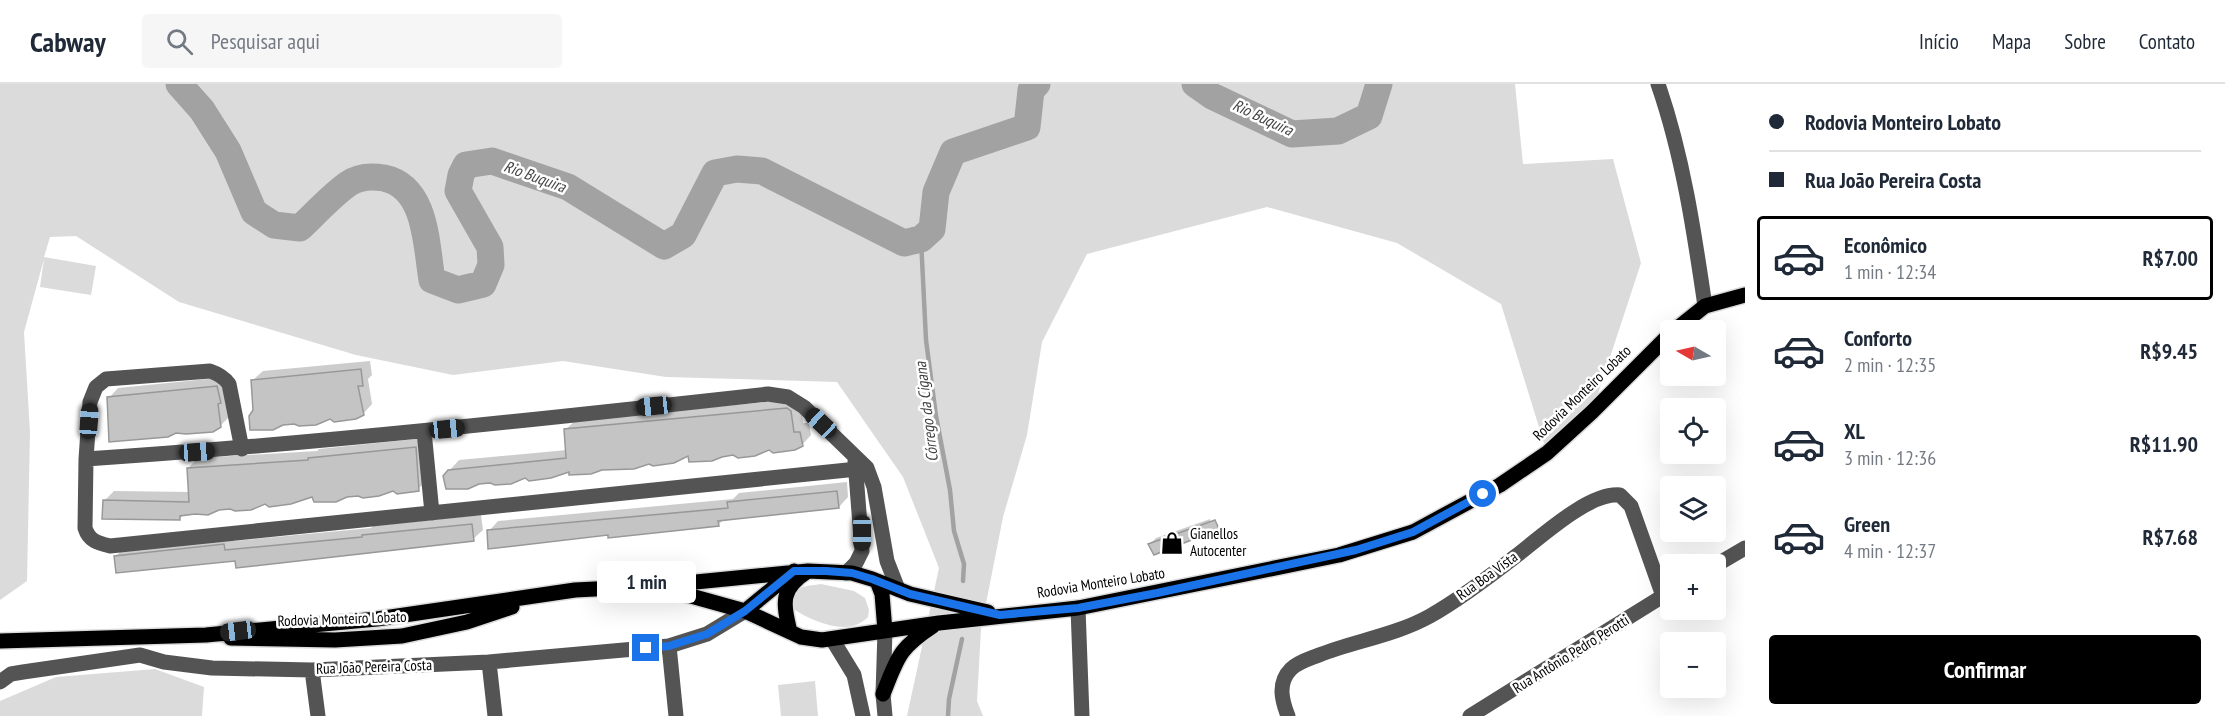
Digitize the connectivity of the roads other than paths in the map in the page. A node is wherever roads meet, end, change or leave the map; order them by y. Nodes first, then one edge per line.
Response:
1 (1658, 84) edge
2 (1745, 294) edge
3 (1706, 306) junction
4 (1688, 320) edge
5 (1660, 344) edge
6 (424, 431) junction
7 (242, 449) junction
8 (86, 459) junction
9 (859, 464) junction
10 (432, 513) junction
11 (1745, 548) edge
12 (1726, 559) edge
13 (801, 571) junction
14 (846, 573) junction
15 (1660, 577) edge
16 (877, 581) junction
17 (655, 586) junction
18 (898, 589) junction
19 (1660, 598) edge
20 (1078, 608) junction
21 (745, 611) junction
22 (1000, 615) junction
23 (939, 623) junction
24 (885, 631) junction
25 (790, 632) junction
26 (138, 636) junction
27 (832, 639) junction
28 (0, 641) edge
29 (669, 646) junction
30 (140, 655) junction
31 (489, 662) junction
32 (312, 670) junction
33 (0, 682) edge
34 (883, 694) junction
35 (318, 716) edge
36 (495, 716) edge
37 (676, 716) edge
38 (863, 716) edge
39 (885, 716) edge
40 (1082, 716) edge
41 (1288, 716) edge
42 (1470, 716) edge

1 - 3 street
2 - 3 main road
3 - 4 main road
5 - 20 main road, Rodovia Monteiro Lobato
6 - 7 street
6 - 9 street
6 - 10 street
7 - 8 street
7 - 8 street
8 - 10 street
9 - 10 street
9 - 14 street
9 - 18 street
11 - 12 street
13 - 14 main road, Rodovia Monteiro Lobato
13 - 17 main road, Rodovia Monteiro Lobato
13 - 21 main road
13 - 25 main road
14 - 16 main road, Rodovia Monteiro Lobato
15 - 41 street, Rua Boa Vista
16 - 18 main road, Rodovia Monteiro Lobato
16 - 24 main road
17 - 21 main road, Rodovia Monteiro Lobato
17 - 26 main road, Rodovia Monteiro Lobato
18 - 22 main road, Rodovia Monteiro Lobato
19 - 42 street, Rua Antônio Pedro Perotti
20 - 22 main road, Rodovia Monteiro Lobato
20 - 40 street
21 - 25 main road, Rodovia Monteiro Lobato
21 - 29 street, Rua João Pereira Costa
22 - 23 main road, Rodovia Monteiro Lobato
23 - 24 main road, Rodovia Monteiro Lobato
23 - 34 main road
24 - 27 main road, Rodovia Monteiro Lobato
24 - 34 street
25 - 27 main road, Rodovia Monteiro Lobato
26 - 28 main road, Rodovia Monteiro Lobato
26 - 30 street
27 - 38 street
29 - 31 street, Rua João Pereira Costa
29 - 37 street
30 - 32 street, Rua João Pereira Costa
30 - 33 street, Rua João Pereira Costa
31 - 32 street, Rua João Pereira Costa
31 - 36 street
32 - 35 street
34 - 39 street

